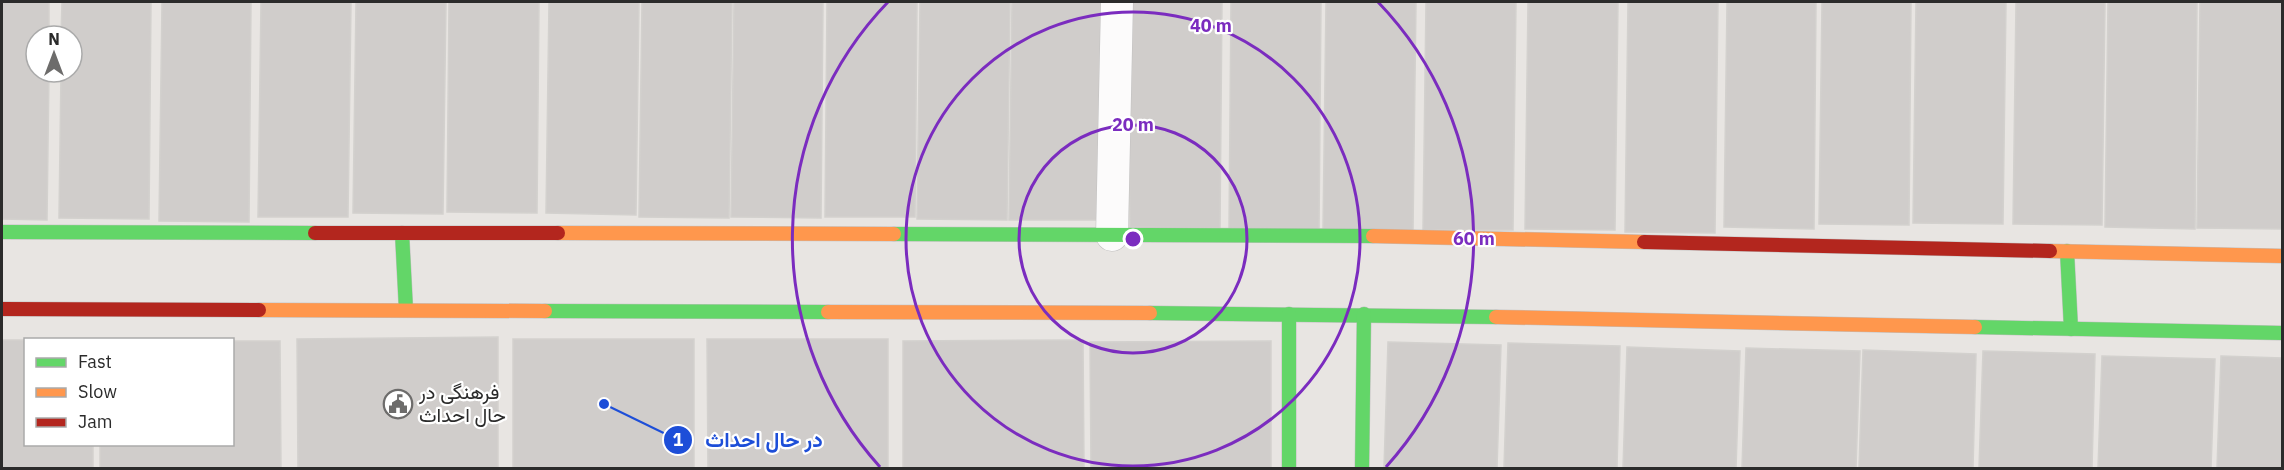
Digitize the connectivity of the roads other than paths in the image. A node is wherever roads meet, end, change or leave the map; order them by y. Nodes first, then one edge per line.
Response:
1 (1117, 2) edge
2 (2, 232) edge
3 (402, 233) junction
4 (1112, 235) junction
5 (2067, 251) junction
6 (2283, 256) edge
7 (2, 309) edge
8 (406, 310) junction
9 (1289, 314) junction
10 (1364, 314) junction
11 (2070, 329) junction
12 (2283, 333) edge
13 (1289, 468) edge
14 (1362, 468) edge

1 - 4 street
2 - 3 street
3 - 4 street
3 - 8 street
4 - 5 street
5 - 6 street
5 - 11 street
7 - 8 street
8 - 9 street
9 - 10 street
9 - 13 street
10 - 11 street
10 - 14 street
11 - 12 street

